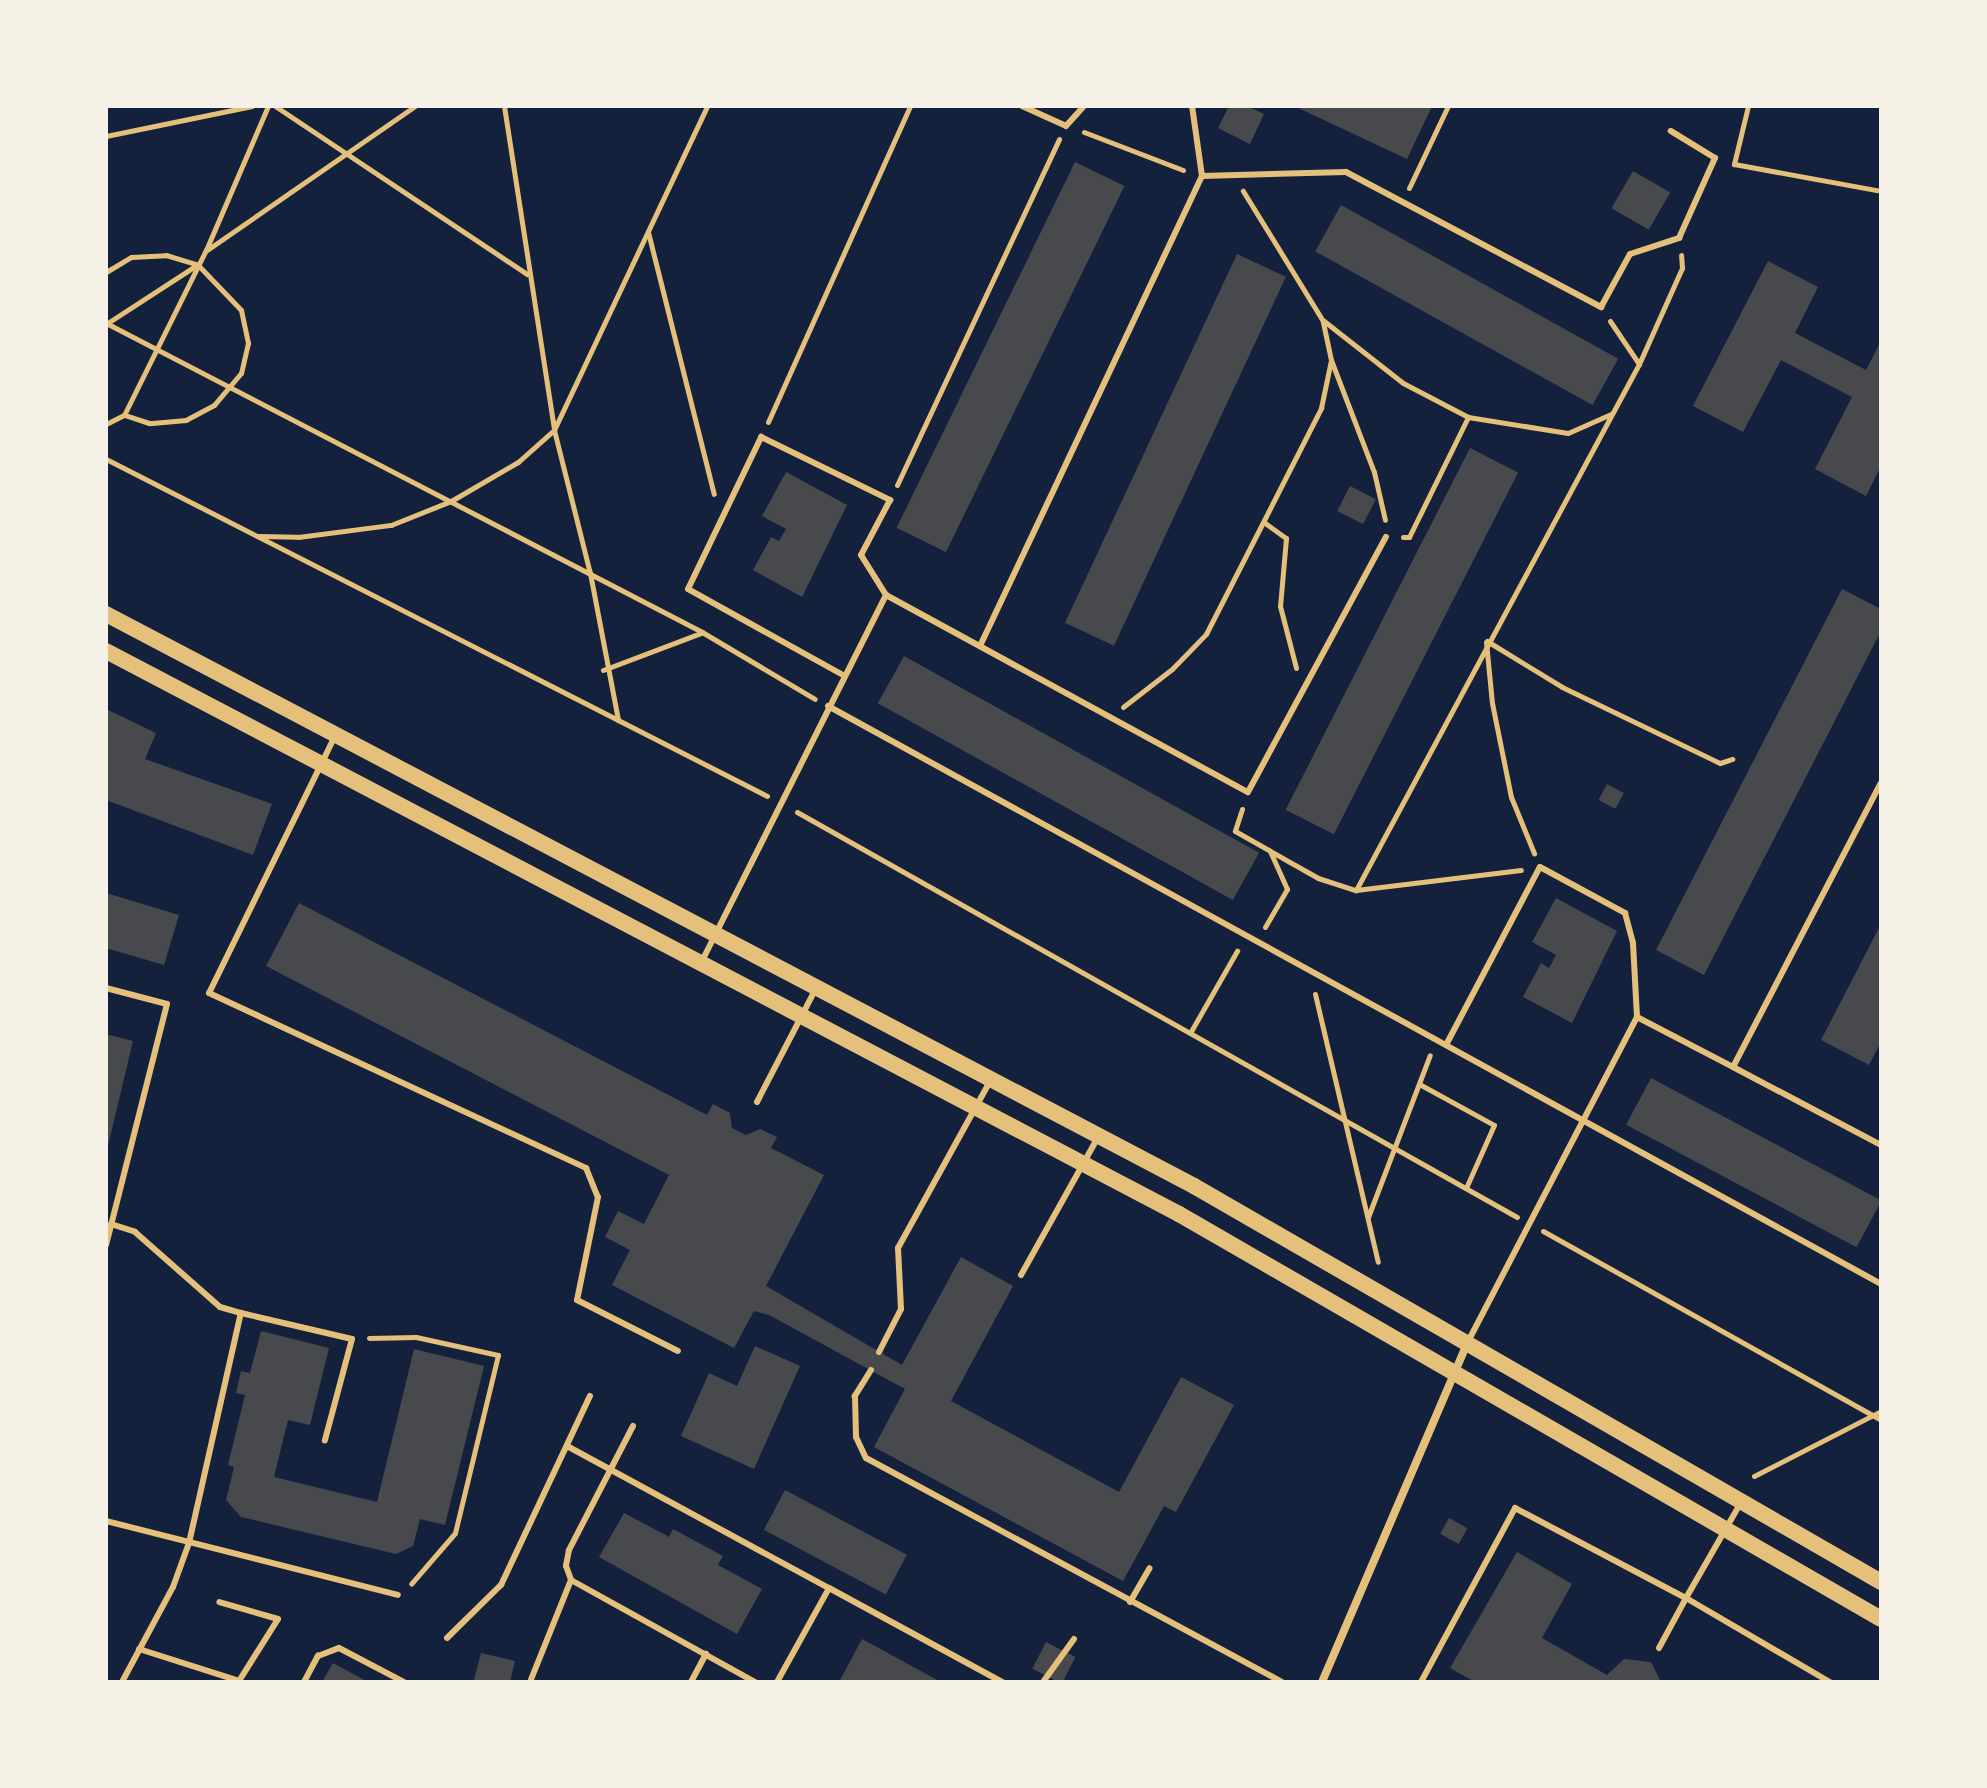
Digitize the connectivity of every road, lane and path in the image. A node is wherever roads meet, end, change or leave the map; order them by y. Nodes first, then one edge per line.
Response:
1 (252, 106) edge
2 (268, 106) edge
3 (275, 106) edge
4 (415, 106) edge
5 (504, 106) edge
6 (707, 106) edge
7 (910, 106) edge
8 (1022, 106) edge
9 (1084, 106) edge
10 (1192, 106) edge
11 (1448, 106) edge
12 (1748, 106) edge
13 (1066, 126) junction
14 (1671, 131) dead end
15 (106, 136) edge
16 (347, 157) junction
17 (1232, 175) junction
18 (1202, 176) junction
19 (1881, 191) edge
20 (1402, 202) junction
21 (648, 231) junction
22 (1679, 238) junction
23 (206, 250) junction
24 (198, 265) junction
25 (106, 272) edge
26 (527, 275) junction
27 (1601, 307) junction
28 (1323, 321) junction
29 (106, 323) edge
30 (155, 349) junction
31 (1331, 360) junction
32 (1639, 364) junction
33 (231, 388) junction
34 (1611, 413) junction
35 (124, 415) junction
36 (1468, 417) junction
37 (106, 424) edge
38 (554, 430) junction
39 (761, 437) junction
40 (106, 459) edge
41 (890, 500) junction
42 (451, 501) junction
43 (721, 521) junction
44 (1265, 523) junction
45 (254, 536) junction
46 (1386, 537) junction
47 (590, 573) junction
48 (886, 595) junction
49 (106, 614) edge
50 (702, 632) junction
51 (1486, 641) junction
52 (980, 646) junction
53 (106, 651) edge
54 (605, 669) junction
55 (843, 675) junction
56 (1305, 688) junction
57 (828, 706) junction
58 (1110, 717) junction
59 (618, 720) junction
60 (335, 735) junction
61 (1732, 759) dead end
62 (320, 763) junction
63 (1881, 783) edge
64 (1248, 792) junction
65 (781, 803) junction
66 (1270, 851) junction
67 (1540, 867) junction
68 (1356, 890) junction
69 (716, 934) junction
70 (1246, 936) junction
71 (1257, 942) junction
72 (701, 963) junction
73 (1309, 970) junction
74 (817, 987) junction
75 (106, 988) edge
76 (802, 1016) junction
77 (1637, 1017) junction
78 (1190, 1033) junction
79 (1434, 1039) junction
80 (1446, 1045) junction
81 (1733, 1067) junction
82 (992, 1079) junction
83 (1421, 1085) junction
84 (757, 1102) dead end
85 (976, 1107) junction
86 (1342, 1119) junction
87 (1582, 1120) junction
88 (1099, 1136) junction
89 (1881, 1145) edge
90 (1397, 1150) junction
91 (1083, 1163) junction
92 (1466, 1188) junction
93 (1367, 1218) junction
94 (1527, 1222) junction
95 (111, 1224) junction
96 (106, 1245) edge
97 (1378, 1262) dead end
98 (1021, 1275) dead end
99 (1881, 1284) edge
100 (241, 1313) junction
101 (352, 1339) junction
102 (1468, 1341) junction
103 (678, 1351) dead end
104 (879, 1352) dead end
105 (871, 1370) dead end
106 (1455, 1372) junction
107 (590, 1396) dead end
108 (1881, 1411) edge
109 (1873, 1415) junction
110 (1881, 1420) edge
111 (633, 1426) dead end
112 (325, 1440) dead end
113 (567, 1446) junction
114 (610, 1470) junction
115 (1754, 1476) dead end
116 (1741, 1501) junction
117 (106, 1521) edge
118 (1726, 1529) junction
119 (189, 1543) junction
120 (1150, 1568) dead end
121 (571, 1580) junction
122 (1881, 1582) edge
123 (829, 1588) junction
124 (398, 1595) joint
125 (1686, 1598) junction
126 (219, 1602) dead end
127 (1130, 1602) junction
128 (1881, 1619) edge
129 (447, 1638) dead end
130 (1074, 1639) dead end
131 (1659, 1648) dead end
132 (139, 1649) junction
133 (706, 1654) junction
134 (122, 1682) edge
135 (304, 1682) edge
136 (404, 1682) edge
137 (530, 1682) edge
138 (691, 1682) edge
139 (755, 1682) edge
140 (777, 1682) edge
141 (1002, 1682) edge
142 (1043, 1682) edge
143 (1282, 1682) edge
144 (1322, 1682) edge
145 (1421, 1682) edge
146 (1830, 1682) edge

1 - 15 path
2 - 23 path
3 - 16 path
4 - 16 path
5 - 26 path
6 - 21 path
7 - 39 path
8 - 13 lane
9 - 13 lane
10 - 18 lane
11 - 20 path
12 - 19 path
13 - 18 path
13 - 41 path
14 - 22 lane
16 - 23 path
16 - 26 path
17 - 18 lane
17 - 20 lane
17 - 28 path
18 - 52 lane
20 - 27 lane
21 - 38 path
21 - 43 path
22 - 27 lane
22 - 32 path
23 - 24 path
24 - 25 path
24 - 29 path
24 - 30 path
24 - 33 path
26 - 38 path
27 - 32 path
28 - 31 path
28 - 36 path
29 - 30 path
30 - 33 path
30 - 35 path
31 - 44 path
31 - 46 path
32 - 34 path
33 - 35 path
33 - 42 path
34 - 36 path
34 - 51 path
35 - 37 path
36 - 46 path
38 - 42 path
38 - 47 path
39 - 41 lane
39 - 43 lane
40 - 45 path
41 - 48 lane
42 - 45 path
42 - 47 path
43 - 55 lane
44 - 56 path
44 - 58 path
45 - 59 path
46 - 56 lane
47 - 50 path
47 - 54 path
48 - 52 lane
48 - 55 lane
49 - 60 main road
50 - 54 path
50 - 57 path
51 - 61 path
51 - 67 path
51 - 68 path
52 - 58 lane
53 - 62 main road
54 - 59 path
55 - 57 lane
56 - 64 lane
57 - 65 lane
57 - 70 lane
58 - 64 lane
59 - 65 path
60 - 62 lane
60 - 69 main road
62 - 72 main road
62 - 103 lane
63 - 81 lane
64 - 66 path
65 - 69 lane
65 - 78 path
66 - 68 path
66 - 71 path
67 - 68 path
67 - 77 lane
67 - 80 lane
69 - 72 lane
69 - 74 main road
70 - 71 lane
70 - 78 path
71 - 73 lane
72 - 76 main road
73 - 79 lane
73 - 86 path
74 - 76 lane
74 - 82 main road
75 - 95 lane
76 - 84 lane
76 - 85 main road
77 - 81 lane
77 - 87 lane
78 - 86 path
79 - 80 lane
79 - 83 path
80 - 87 lane
81 - 89 lane
82 - 85 lane
82 - 88 main road
83 - 90 path
83 - 92 path
85 - 91 main road
85 - 104 lane
86 - 90 path
86 - 93 path
87 - 94 lane
87 - 99 lane
88 - 91 lane
88 - 102 main road
90 - 92 path
90 - 93 path
91 - 98 lane
91 - 106 main road
92 - 94 path
93 - 97 path
94 - 102 lane
94 - 109 path
95 - 96 lane
95 - 100 lane
100 - 101 lane
100 - 119 lane
101 - 112 lane
101 - 124 path
102 - 106 street
102 - 116 main road
105 - 127 lane
106 - 118 main road
106 - 144 street
107 - 113 lane
108 - 109 path
109 - 110 path
109 - 115 path
111 - 114 lane
113 - 114 lane
113 - 129 lane
114 - 121 lane
114 - 123 lane
116 - 118 lane
116 - 122 main road
117 - 119 lane
118 - 125 lane
118 - 128 main road
119 - 124 lane
119 - 132 lane
120 - 127 lane
121 - 133 lane
121 - 137 lane
123 - 140 lane
123 - 141 lane
125 - 131 lane
125 - 145 lane
125 - 146 lane
126 - 132 lane
127 - 143 lane
130 - 142 lane
132 - 134 lane
133 - 138 lane
133 - 139 lane
135 - 136 lane

